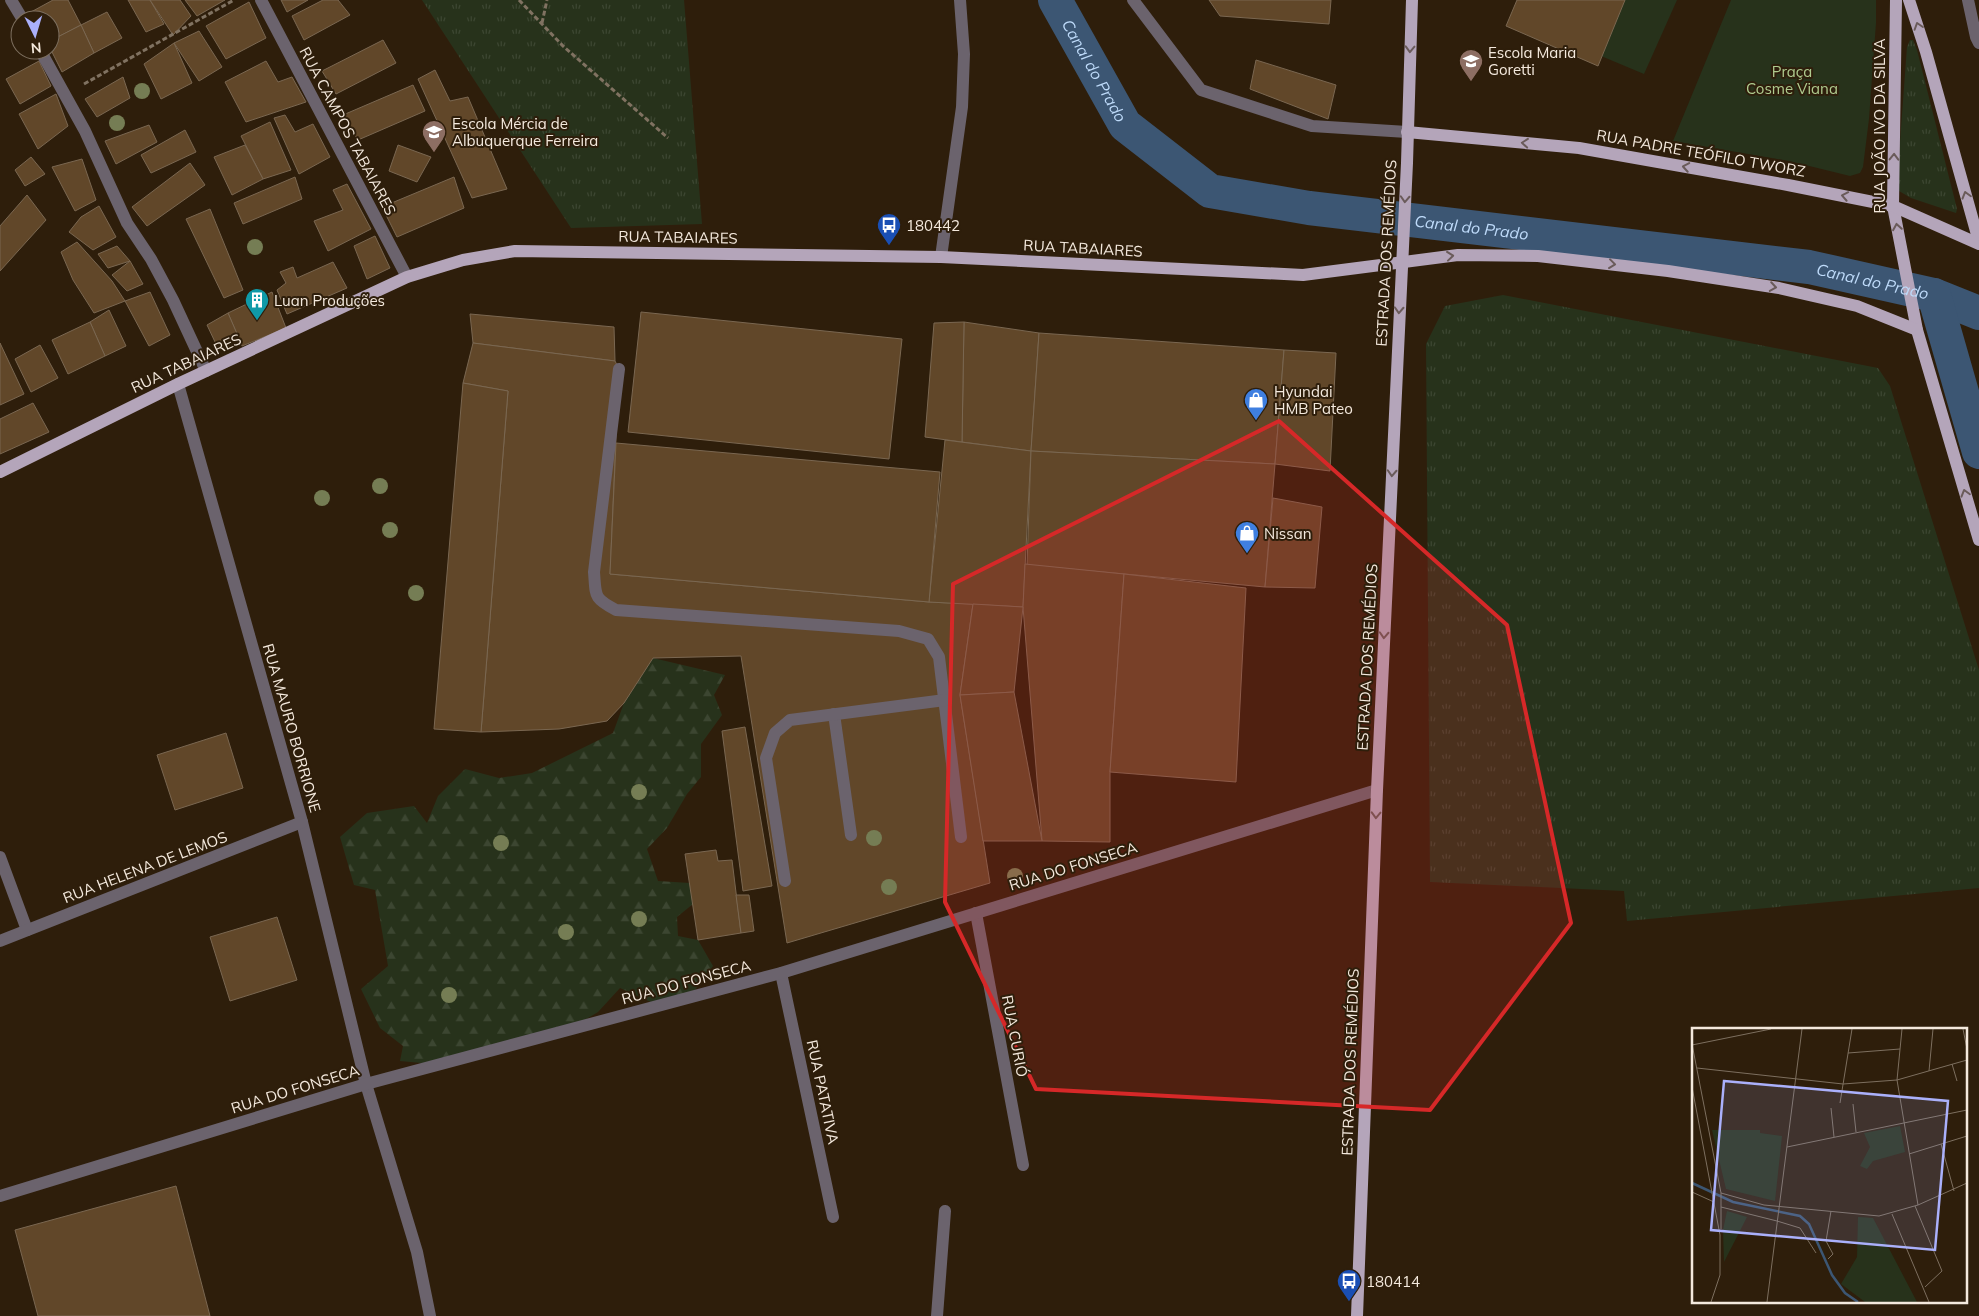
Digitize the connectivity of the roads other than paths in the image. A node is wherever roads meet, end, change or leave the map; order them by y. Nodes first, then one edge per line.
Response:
1 (261, 0) edge
2 (960, 0) edge
3 (1133, 0) edge
4 (1412, 0) edge
5 (1896, 0) edge
6 (1909, 0) edge
7 (1968, 0) edge
8 (1979, 43) edge
9 (46, 60) edge
10 (1408, 132) junction
11 (1893, 206) junction
12 (1979, 243) edge
13 (941, 256) junction
14 (1402, 262) junction
15 (407, 277) junction
16 (1917, 330) junction
17 (619, 369) dead end
18 (206, 371) junction
19 (178, 384) junction
20 (0, 472) edge
21 (1979, 540) edge
22 (945, 700) junction
23 (834, 714) junction
24 (1377, 790) junction
25 (302, 822) junction
26 (851, 835) dead end
27 (961, 837) dead end
28 (0, 857) edge
29 (785, 881) dead end
30 (976, 913) junction
31 (27, 930) junction
32 (0, 941) edge
33 (781, 973) junction
34 (366, 1084) junction
35 (1023, 1165) dead end
36 (0, 1196) edge
37 (945, 1212) dead end
38 (833, 1218) dead end
39 (430, 1316) edge
40 (937, 1316) edge
41 (1357, 1316) edge

1 - 15 street, RUA CAMPOS TABAIARES
2 - 13 street
3 - 10 street
4 -> 10 main road, ESTRADA DOS REMÉDIOS
11 -> 5 main road, RUA JOÃO IVO DA SILVA
12 -> 6 main road
7 - 8 street
9 - 18 street
11 -> 10 main road, RUA PADRE TEÓFILO TWORZ
10 -> 14 main road, ESTRADA DOS REMÉDIOS
11 - 12 main road, RUA PADRE TEÓFILO TWORZ
16 -> 11 main road, RUA JOÃO IVO DA SILVA
13 - 14 main road, RUA TABAIARES
13 - 15 main road, RUA TABAIARES
14 -> 16 main road
14 -> 24 main road, ESTRADA DOS REMÉDIOS
15 - 18 main road, RUA TABAIARES
21 -> 16 main road, RUA JOÃO IVO DA SILVA
17 - 22 street
18 - 19 main road, RUA TABAIARES
19 - 20 main road, RUA TABAIARES
19 - 25 street, RUA MAURO BORRIONE
22 - 23 street
22 - 27 street
23 - 26 street
23 - 29 street
24 - 30 street, RUA DO FONSECA
24 -> 41 main road, ESTRADA DOS REMÉDIOS
25 - 31 street, RUA HELENA DE LEMOS
25 - 34 street, RUA MAURO BORRIONE
28 - 31 street
30 - 33 street, RUA DO FONSECA
30 - 35 street, RUA CURIÓ
31 - 32 street, RUA HELENA DE LEMOS
33 - 34 street, RUA DO FONSECA
33 - 38 street, RUA PATATIVA
34 - 36 street, RUA DO FONSECA
34 - 39 street, RUA MAURO BORRIONE
37 - 40 street

